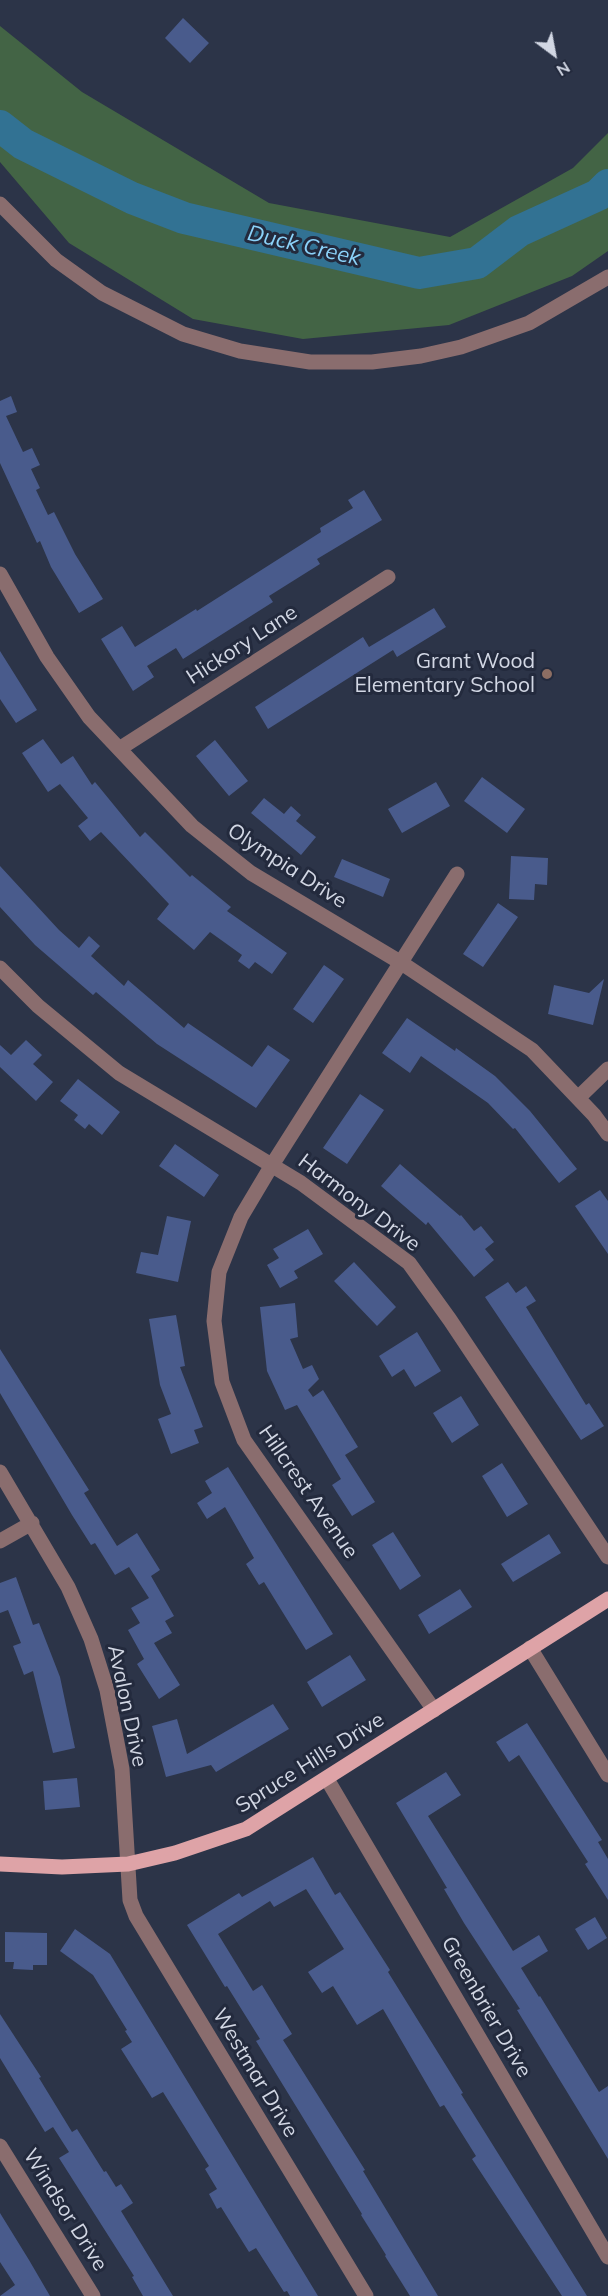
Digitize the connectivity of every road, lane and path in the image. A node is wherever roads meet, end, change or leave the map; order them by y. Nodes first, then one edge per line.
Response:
1 (0, 204) edge
2 (608, 277) edge
3 (0, 574) edge
4 (388, 576) dead end
5 (118, 749) junction
6 (457, 874) dead end
7 (400, 962) junction
8 (0, 968) edge
9 (608, 1068) edge
10 (578, 1098) junction
11 (608, 1134) edge
12 (272, 1165) junction
13 (0, 1472) edge
14 (32, 1523) junction
15 (0, 1541) edge
16 (608, 1557) edge
17 (608, 1599) edge
18 (530, 1648) junction
19 (434, 1710) junction
20 (608, 1775) edge
21 (327, 1779) junction
22 (0, 1864) edge
23 (128, 1864) junction
24 (0, 2146) edge
25 (608, 2257) edge
26 (93, 2296) edge
27 (366, 2296) edge

1 - 2 street
3 - 5 street, Olympia Drive
4 - 5 street, Hickory Lane
5 - 7 street, Olympia Drive
6 - 7 street, Hillcrest Avenue
7 - 10 street, Olympia Drive
7 - 12 street, Hillcrest Avenue
8 - 12 street, Harmony Drive
9 - 10 street
10 - 11 street, Olympia Drive
12 - 16 street, Harmony Drive
12 - 19 street, Hillcrest Avenue
13 - 14 street, Avalon Drive
14 - 15 street
14 - 23 street, Avalon Drive
17 - 18 main road, Spruce Hills Drive
18 - 19 main road, Spruce Hills Drive
18 - 20 street
19 - 21 main road, Spruce Hills Drive
21 - 23 main road, Spruce Hills Drive
21 - 25 street, Greenbrier Drive
22 - 23 main road, Spruce Hills Drive
23 - 27 street, Westmar Drive
24 - 26 street, Windsor Drive

